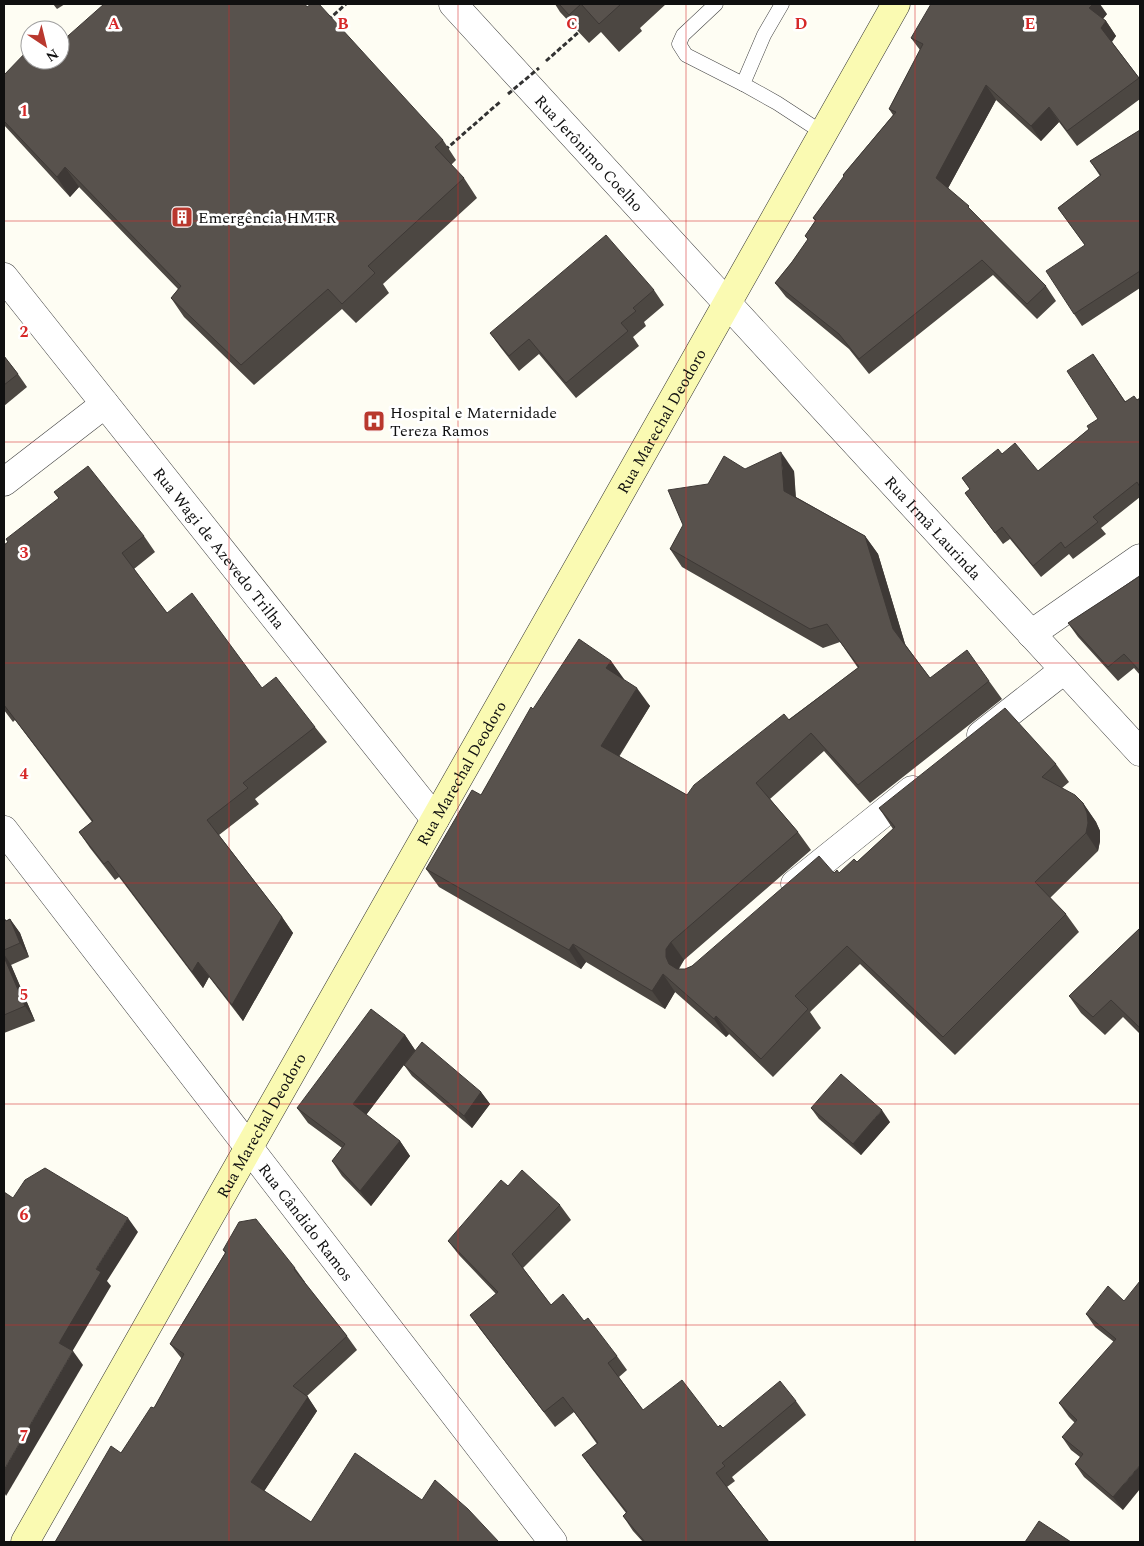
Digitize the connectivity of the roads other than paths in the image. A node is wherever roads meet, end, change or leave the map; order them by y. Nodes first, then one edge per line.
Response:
1 (453, 4) edge
2 (716, 4) edge
3 (782, 4) edge
4 (896, 4) edge
5 (743, 84) junction
6 (824, 133) junction
7 (4, 277) edge
8 (727, 303) junction
9 (105, 404) junction
10 (4, 482) edge
11 (1140, 558) edge
12 (1031, 634) junction
13 (1064, 670) junction
14 (965, 748) edge
15 (1140, 752) edge
16 (934, 772) edge
17 (435, 819) junction
18 (4, 830) edge
19 (776, 901) edge
20 (248, 1146) junction
21 (25, 1542) edge
22 (554, 1542) edge

1 - 8 street, Rua Jerônimo Coelho
2 - 5 lane
3 - 5 lane
4 - 6 main road, Rua Marechal Deodoro
5 - 6 lane
6 - 8 main road, Rua Marechal Deodoro
7 - 9 street, Rua Wagi de Azevedo Trilha
8 - 12 street, Rua Irmã Laurinda
8 - 17 main road, Rua Marechal Deodoro
9 - 10 street
9 - 17 street, Rua Wagi de Azevedo Trilha
11 - 12 street
12 - 13 street, Rua Irmã Laurinda
13 - 14 street
13 - 15 street, Rua Irmã Laurinda
16 - 19 street
17 - 20 main road, Rua Marechal Deodoro
18 - 20 street, Rua Cândido Ramos
20 - 21 main road, Rua Marechal Deodoro
20 - 22 street, Rua Cândido Ramos

